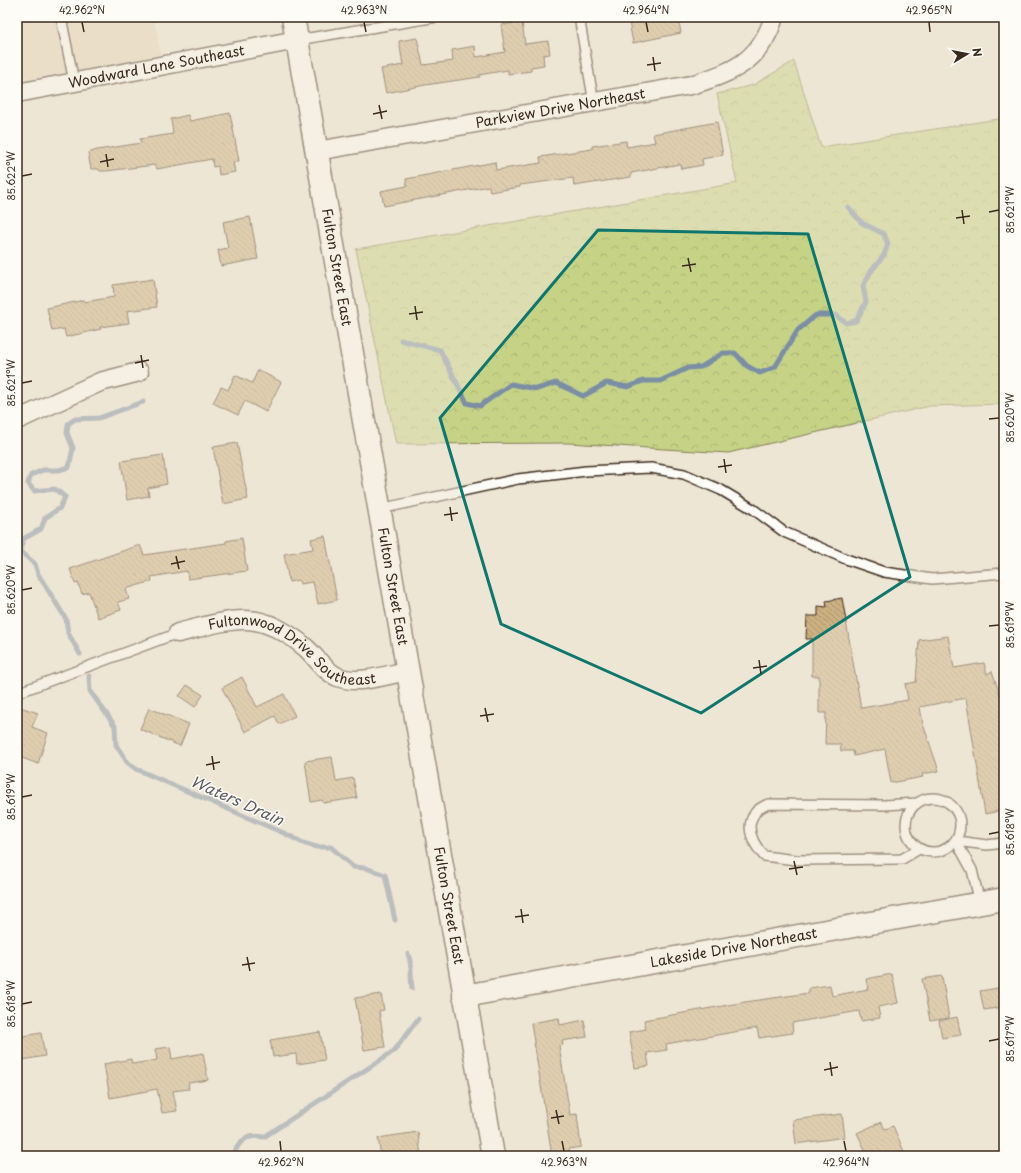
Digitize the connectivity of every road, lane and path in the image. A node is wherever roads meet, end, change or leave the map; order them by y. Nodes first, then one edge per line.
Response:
1 (61, 17) edge
2 (293, 17) edge
3 (437, 17) edge
4 (578, 17) edge
5 (774, 17) edge
6 (297, 40) junction
7 (74, 82) junction
8 (17, 93) edge
9 (594, 103) junction
10 (317, 151) junction
11 (139, 372) dead end
12 (17, 420) edge
13 (380, 508) junction
14 (1004, 573) edge
15 (178, 633) joint
16 (407, 670) junction
17 (17, 693) edge
18 (917, 803) junction
19 (956, 841) junction
20 (1004, 843) edge
21 (919, 849) junction
22 (1004, 899) edge
23 (980, 904) junction
24 (464, 996) junction
25 (493, 1156) edge

1 - 7 lane
2 - 6 main road, Fulton Street East
3 - 6 lane
4 - 9 lane
5 - 9 street, Parkview Drive Northeast
6 - 7 street, Woodward Lane Southeast
6 - 10 main road, Fulton Street East
7 - 8 street, Woodward Lane Southeast
9 - 10 street, Parkview Drive Northeast
10 - 13 main road, Fulton Street East
11 - 12 street
13 - 14 lane
13 - 16 main road, Fulton Street East
15 - 16 street, Fultonwood Drive Southeast
15 - 17 lane
16 - 24 main road, Fulton Street East
18 - 19 lane
18 - 21 lane
18 - 21 lane
19 - 20 lane
19 - 21 lane
19 - 23 lane
22 - 23 main road, Lakeside Drive Northeast
23 - 24 main road, Lakeside Drive Northeast
24 - 25 main road, Fulton Street East

